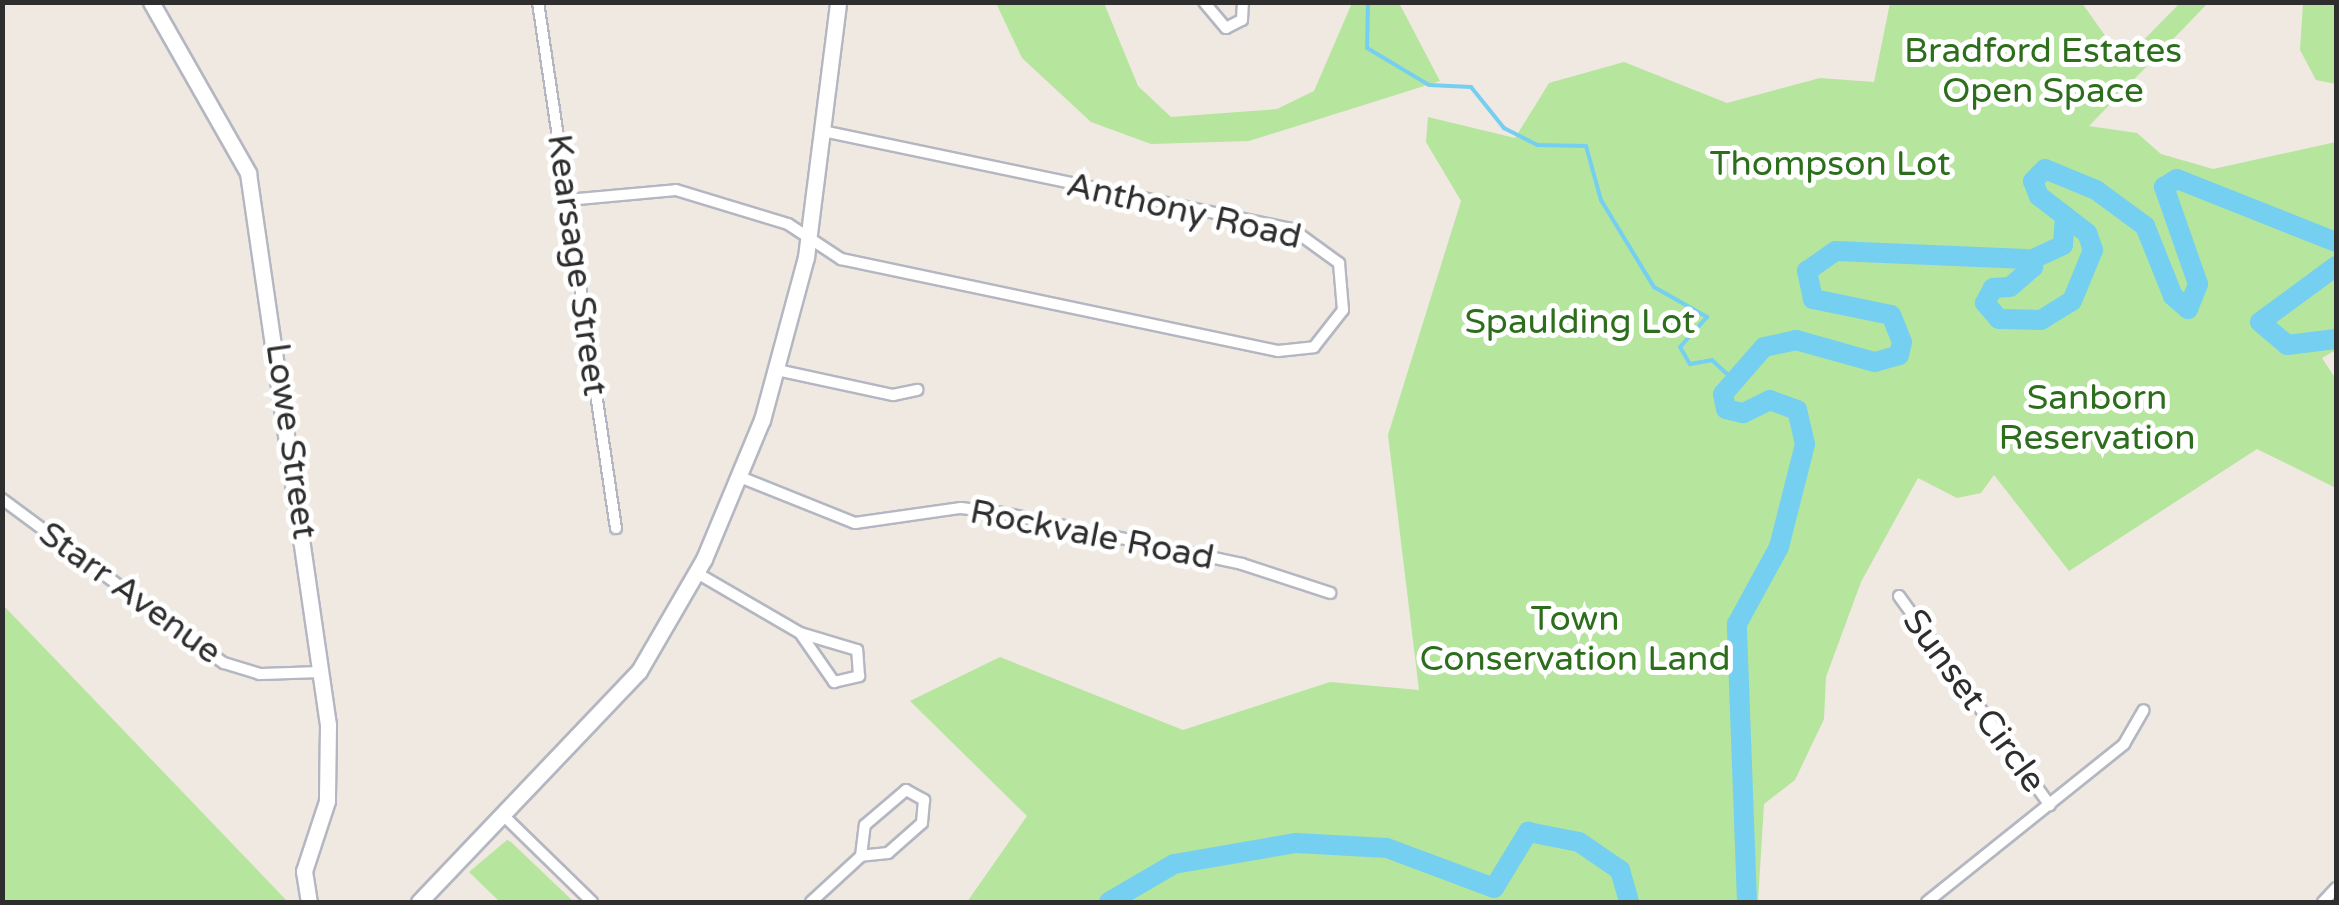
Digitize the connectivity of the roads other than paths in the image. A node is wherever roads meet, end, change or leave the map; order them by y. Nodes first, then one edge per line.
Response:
1 (151, 2) edge
2 (538, 2) edge
3 (838, 2) edge
4 (1204, 2) edge
5 (1243, 2) edge
6 (826, 132) junction
7 (567, 200) junction
8 (809, 242) junction
9 (777, 370) junction
10 (916, 390) dead end
11 (740, 477) junction
12 (2, 498) edge
13 (616, 528) dead end
14 (697, 573) junction
15 (1330, 593) dead end
16 (1899, 596) dead end
17 (800, 633) junction
18 (323, 672) junction
19 (2144, 710) dead end
20 (2050, 805) junction
21 (504, 816) junction
22 (861, 856) junction
23 (2336, 888) edge
24 (309, 902) edge
25 (419, 902) edge
26 (592, 902) edge
27 (810, 902) edge
28 (1928, 902) edge
29 (2323, 902) edge

1 - 18 main road, Lowe Street
2 - 7 street, Kearsage Street
3 - 6 main road
4 - 5 street
6 - 8 main road
6 - 8 street, Anthony Road
7 - 8 street
7 - 13 street, Kearsage Street
8 - 9 main road
9 - 10 street
9 - 11 main road
11 - 14 main road
11 - 15 street, Rockvale Road
12 - 18 street, Starr Avenue
14 - 17 street
14 - 21 main road
16 - 20 street, Sunset Circle
17 - 17 street
18 - 24 main road, Lowe Street
19 - 20 street
20 - 28 street
21 - 25 main road
21 - 26 street
22 - 22 street
22 - 27 street
23 - 29 street

